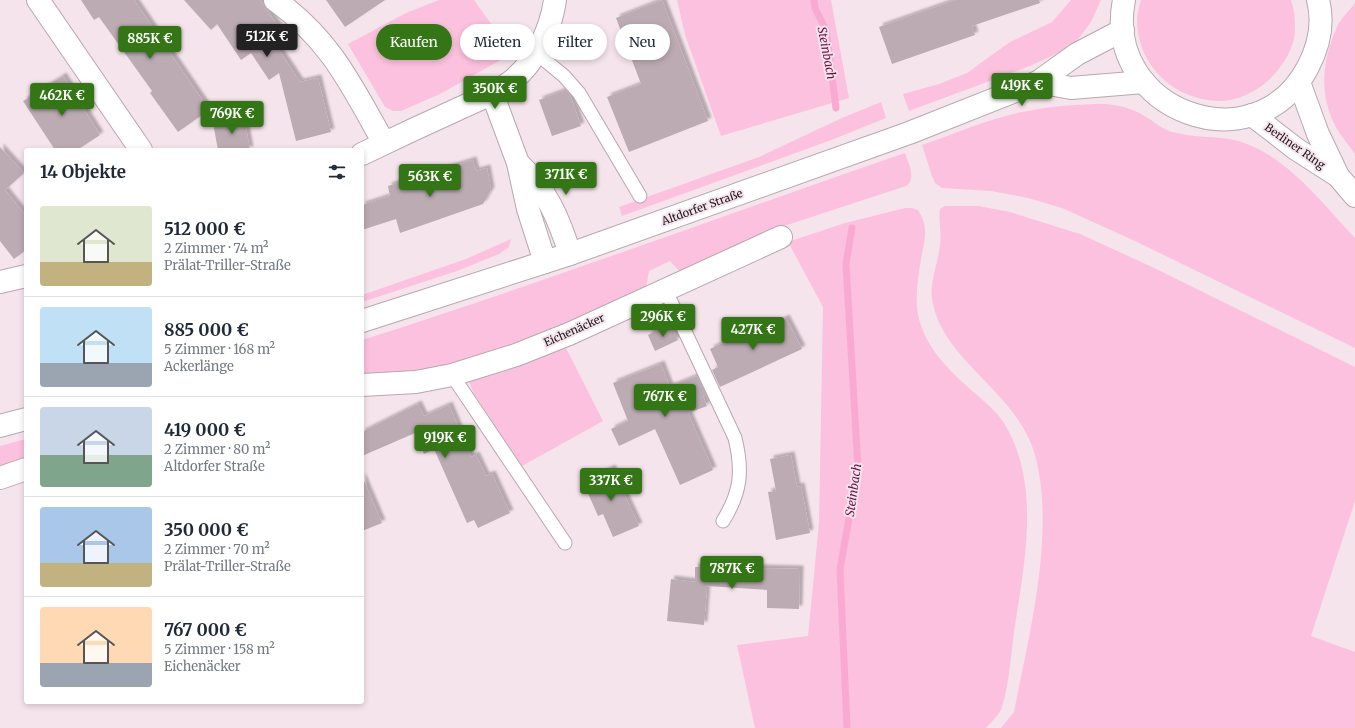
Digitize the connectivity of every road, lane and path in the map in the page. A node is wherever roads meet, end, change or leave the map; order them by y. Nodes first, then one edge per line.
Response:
1 (38, 0) edge
2 (275, 0) edge
3 (555, 0) edge
4 (1124, 0) edge
5 (1323, 2) edge
6 (1123, 30) junction
7 (536, 52) junction
8 (1038, 82) junction
9 (1144, 82) junction
10 (1299, 82) junction
11 (492, 93) junction
12 (1252, 115) junction
13 (384, 143) junction
14 (140, 148) edge
15 (364, 153) edge
16 (518, 163) junction
17 (1338, 176) junction
18 (640, 196) dead end
19 (1355, 196) edge
20 (781, 237) dead end
21 (570, 254) junction
22 (545, 262) junction
23 (24, 276) edge
24 (0, 282) edge
25 (665, 289) junction
26 (364, 320) edge
27 (452, 375) junction
28 (364, 385) edge
29 (24, 420) edge
30 (0, 426) edge
31 (24, 470) edge
32 (0, 478) edge
33 (723, 521) dead end
34 (565, 543) dead end

1 - 14 main road
2 - 13 main road
3 - 7 main road
4 - 6 main road
5 - 10 main road
6 - 8 main road, Altdorfer Straße
6 - 9 main road
7 - 11 main road
7 - 18 lane
8 - 9 main road
8 - 21 main road, Altdorfer Straße
9 - 12 main road
10 - 12 main road
10 - 17 main road, Berliner Ring
11 - 13 main road
11 - 16 main road
12 - 17 main road, Berliner Ring
13 - 15 main road
16 - 21 main road
16 - 22 main road
17 - 19 main road, Berliner Ring
20 - 25 main road, Eichenäcker
21 - 22 main road, Altdorfer Straße
22 - 26 main road, Altdorfer Straße
23 - 24 main road
25 - 27 main road, Eichenäcker
25 - 33 lane
27 - 28 main road, Eichenäcker
27 - 34 lane
29 - 30 main road
31 - 32 main road

